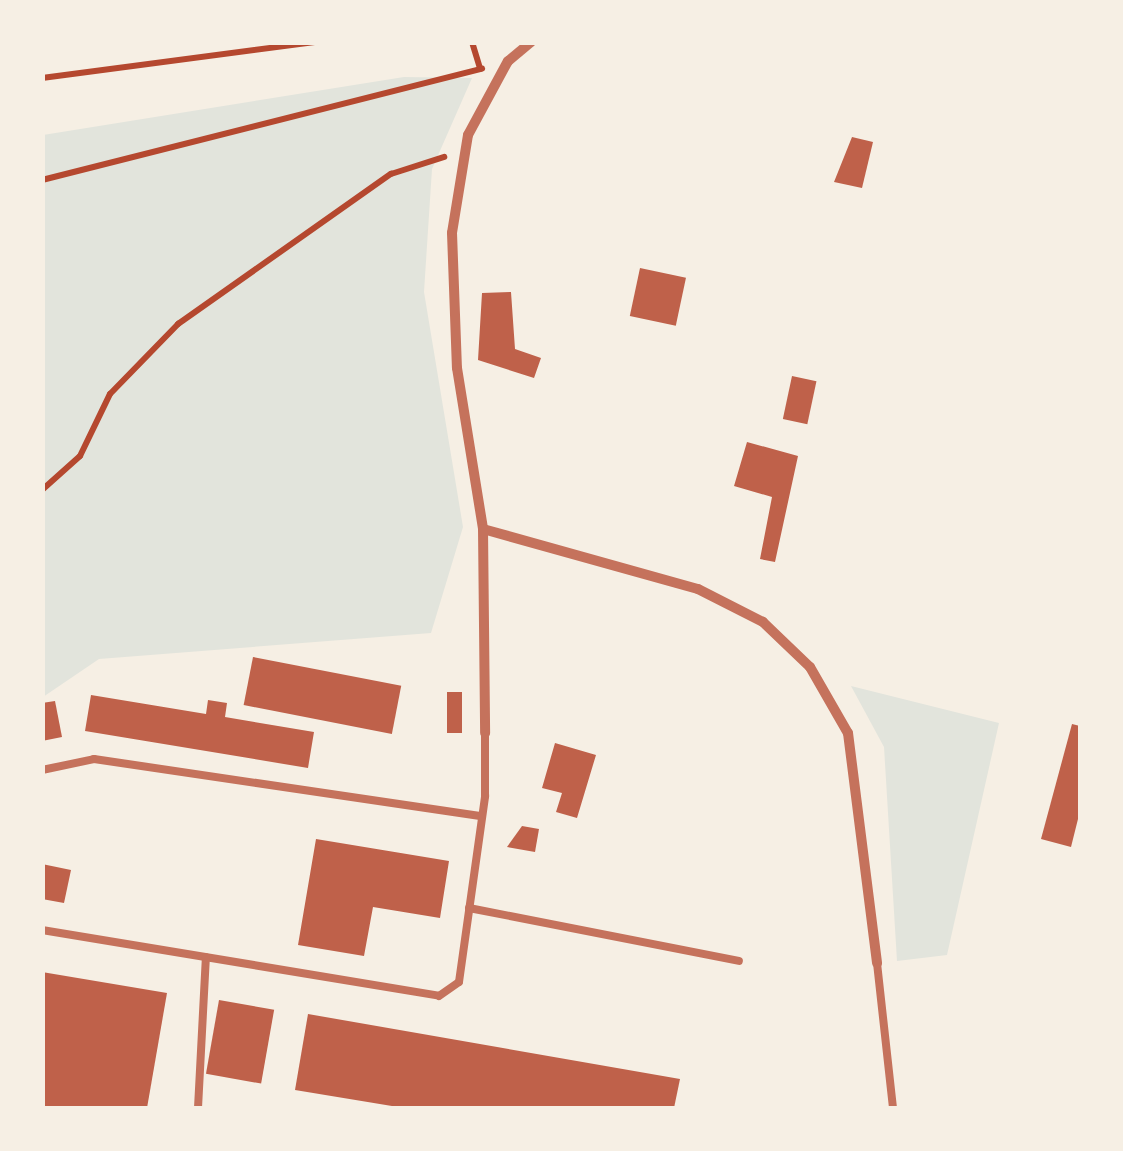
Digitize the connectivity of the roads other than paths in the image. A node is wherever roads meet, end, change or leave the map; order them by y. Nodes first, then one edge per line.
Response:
1 (531, 42) edge
2 (483, 529) junction
3 (484, 733) joint
4 (42, 770) edge
5 (482, 816) junction
6 (469, 908) junction
7 (42, 930) edge
8 (206, 957) junction
9 (739, 961) dead end
10 (877, 964) joint
11 (198, 1108) edge
12 (893, 1108) edge

1 - 2 street
2 - 3 street
2 - 10 street
3 - 5 lane
4 - 5 lane
5 - 6 lane
6 - 8 lane
6 - 9 lane
7 - 8 lane
8 - 11 lane
10 - 12 lane

